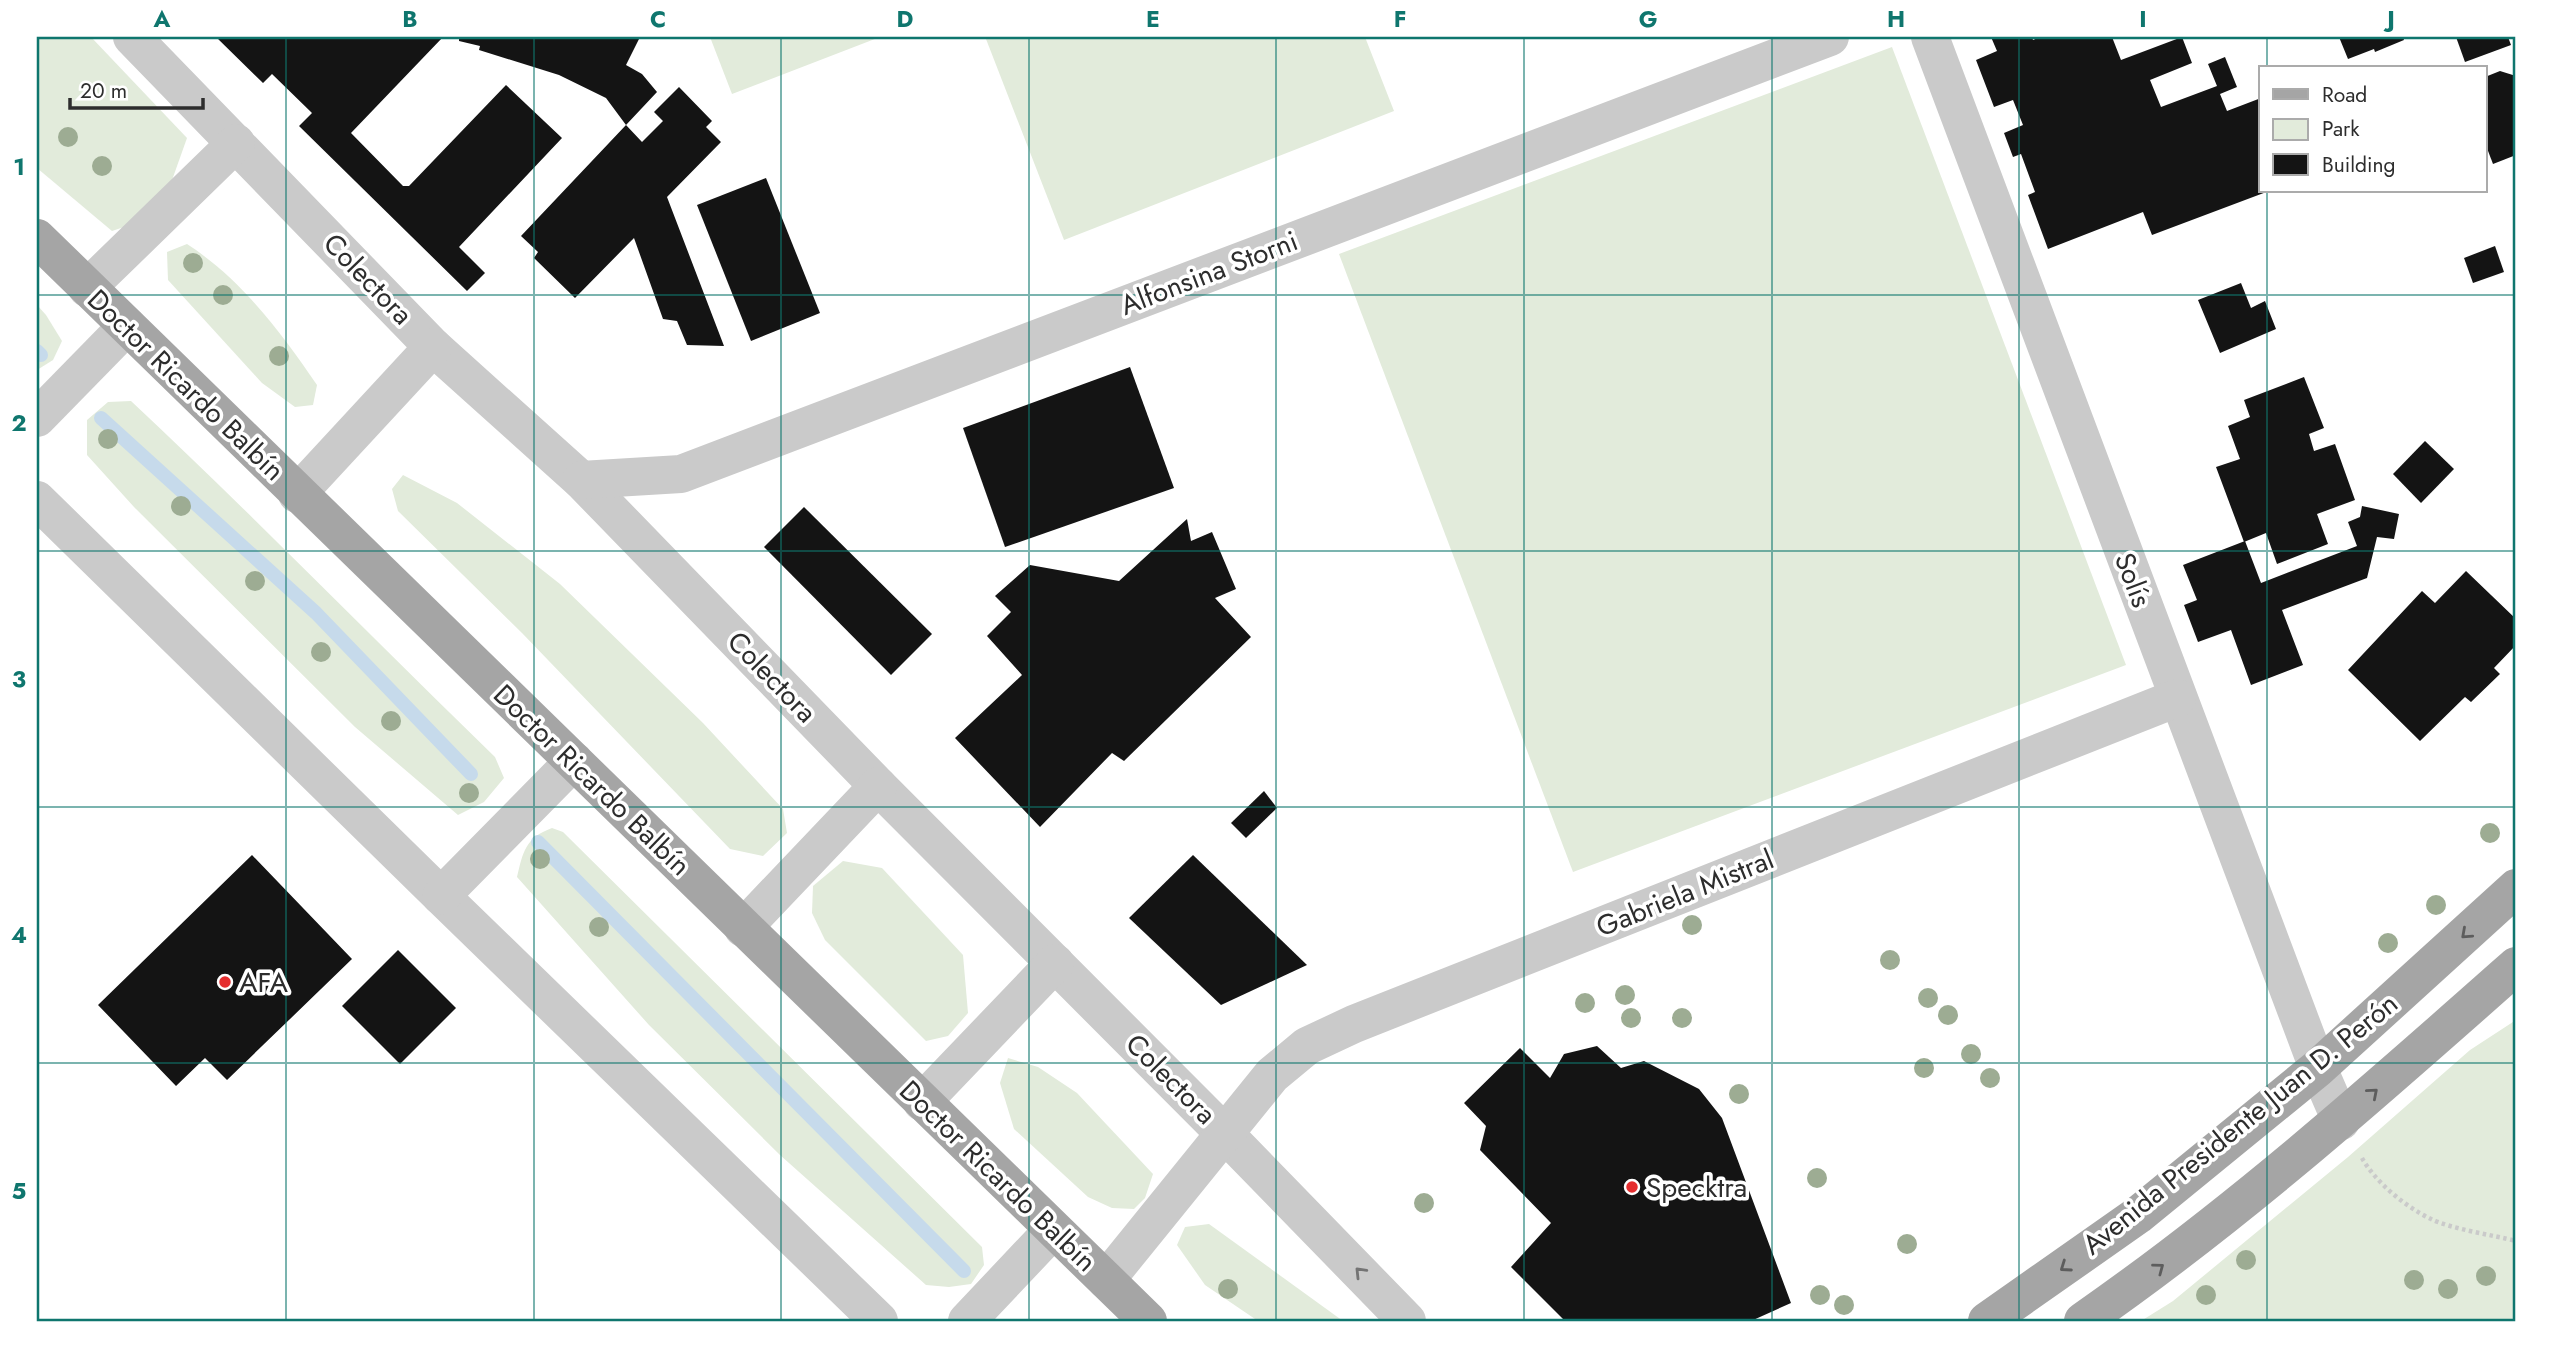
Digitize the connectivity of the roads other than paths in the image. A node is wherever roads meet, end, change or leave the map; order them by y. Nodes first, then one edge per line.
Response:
1 (132, 37) edge
2 (1830, 37) edge
3 (1930, 37) edge
4 (236, 143) junction
5 (37, 239) edge
6 (87, 288) junction
7 (127, 326) junction
8 (433, 347) junction
9 (37, 418) edge
10 (581, 480) junction
11 (297, 494) junction
12 (37, 500) edge
13 (2177, 698) junction
14 (574, 761) junction
15 (878, 786) junction
16 (2516, 888) edge
17 (441, 897) junction
18 (744, 928) junction
19 (1055, 963) junction
20 (2516, 966) edge
21 (2318, 1068) junction
22 (922, 1102) junction
23 (2341, 1121) junction
24 (1225, 1134) junction
25 (1053, 1230) junction
26 (1106, 1280) junction
27 (879, 1321) edge
28 (967, 1321) edge
29 (1148, 1321) edge
30 (1407, 1321) edge
31 (1987, 1321) edge
32 (2083, 1321) edge

1 - 4 street, Colectora
2 - 10 street, Alfonsina Storni
3 - 13 street, Solís
4 - 6 street
4 - 8 street, Colectora
5 - 6 main road, Doctor Ricardo Balbín
6 - 7 main road, Doctor Ricardo Balbín
7 - 9 street
7 - 11 main road, Doctor Ricardo Balbín
8 - 10 street, Colectora
8 - 11 street
10 - 15 street, Colectora
11 - 14 main road, Doctor Ricardo Balbín
12 - 17 street
13 - 21 street, Solís
13 - 24 street, Gabriela Mistral
14 - 17 street
14 - 18 main road, Doctor Ricardo Balbín
15 - 18 street
15 - 19 street, Colectora
16 -> 21 main road, Avenida Presidente Juan D. Perón
17 - 27 street
18 - 22 main road, Doctor Ricardo Balbín
19 - 22 street
19 - 24 street, Colectora
23 -> 20 main road, Avenida Presidente Juan D. Perón
21 - 23 street, Solís
21 -> 31 main road, Avenida Presidente Juan D. Perón
22 - 25 main road, Doctor Ricardo Balbín
32 -> 23 main road, Avenida Presidente Juan D. Perón
24 - 26 street, Gabriela Mistral
30 -> 24 street, Colectora
25 - 26 main road, Doctor Ricardo Balbín
25 - 28 street
26 - 29 main road, Doctor Ricardo Balbín

